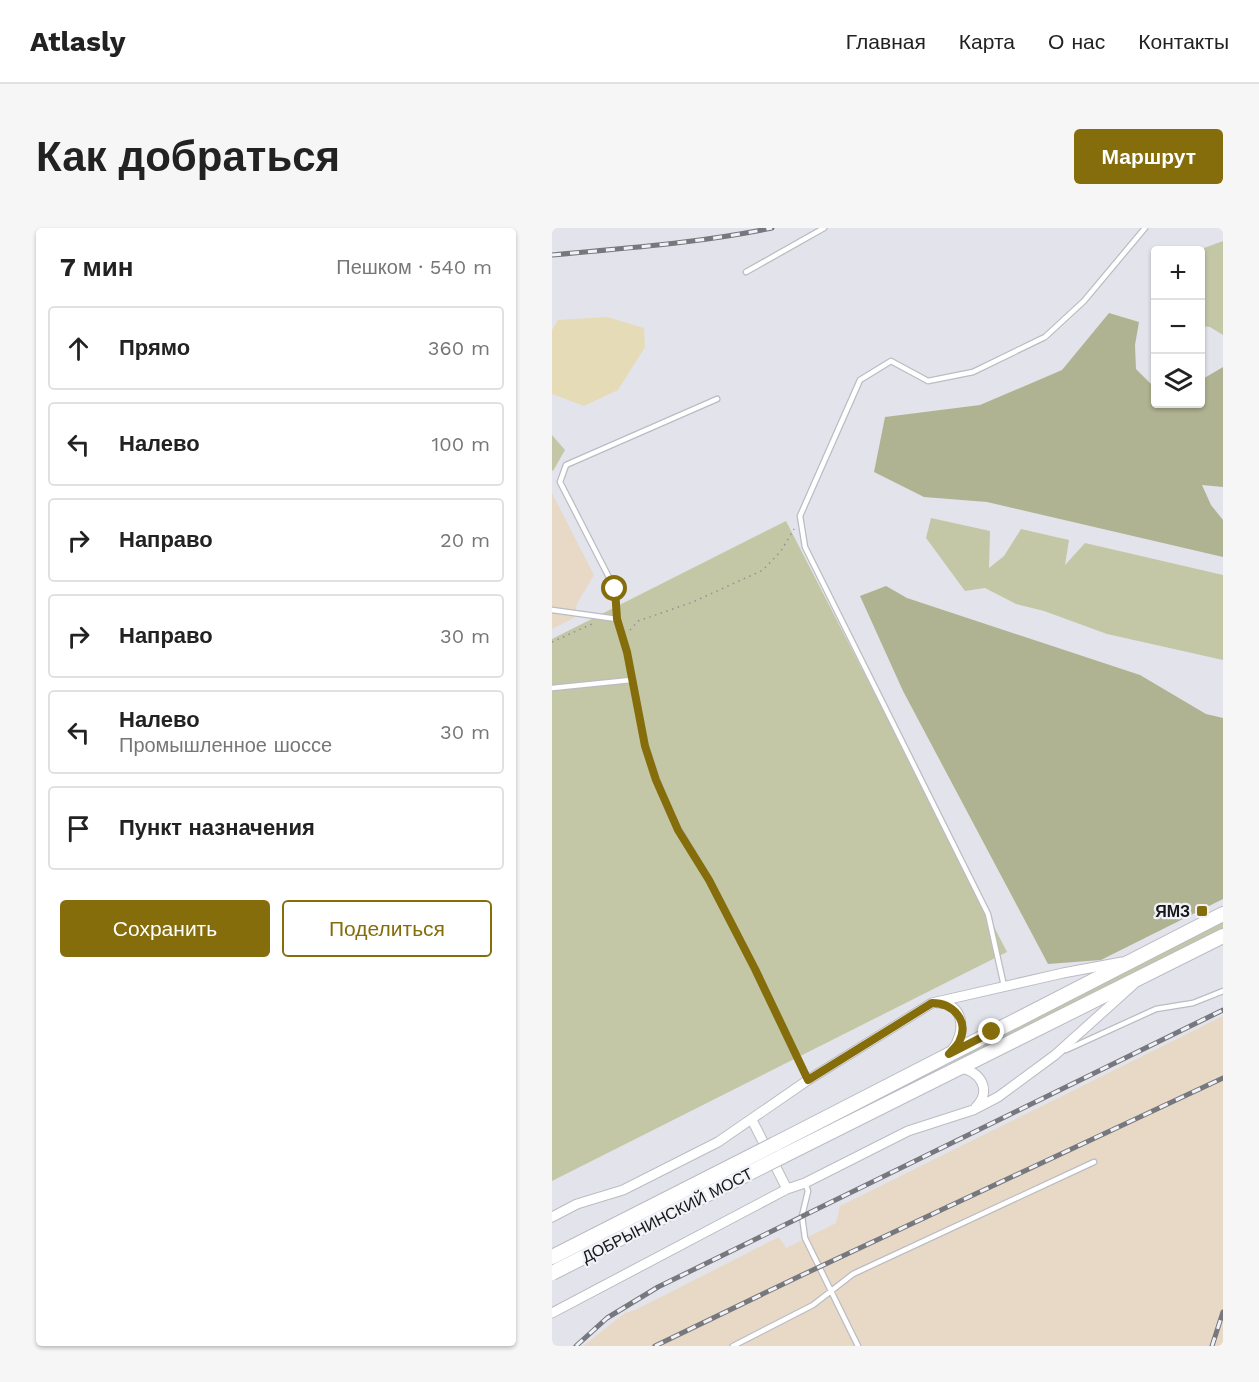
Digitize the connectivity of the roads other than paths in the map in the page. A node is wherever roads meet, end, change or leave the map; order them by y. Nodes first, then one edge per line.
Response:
1 (824, 228) edge
2 (1145, 228) edge
3 (747, 272) dead end
4 (717, 399) dead end
5 (552, 610) edge
6 (617, 619) junction
7 (631, 681) junction
8 (552, 688) edge
9 (1223, 914) edge
10 (1223, 936) edge
11 (1130, 961) junction
12 (1141, 978) junction
13 (1004, 986) junction
14 (1223, 992) edge
15 (932, 1003) junction
16 (949, 1054) junction
17 (1055, 1055) junction
18 (958, 1068) junction
19 (808, 1080) junction
20 (973, 1110) junction
21 (752, 1120) junction
22 (1094, 1162) dead end
23 (805, 1183) junction
24 (787, 1189) junction
25 (552, 1217) edge
26 (552, 1257) edge
27 (552, 1274) edge
28 (832, 1291) junction
29 (552, 1313) edge
30 (733, 1346) edge
31 (858, 1346) edge

1 - 3 lane
2 - 13 lane
4 - 6 lane
5 - 6 lane
6 - 7 lane
7 - 8 lane
7 - 19 lane
9 - 11 main road, ДОБРЫНИНСКИЙ МОСТ
10 - 12 main road, ДОБРЫНИНСКИЙ МОСТ
11 - 13 street
11 - 16 main road, ДОБРЫНИНСКИЙ МОСТ
12 - 17 street
12 - 18 main road, ДОБРЫНИНСКИЙ МОСТ
13 - 15 street
14 - 17 lane
15 - 16 street
15 - 19 street
16 - 26 main road, ДОБРЫНИНСКИЙ МОСТ, bridge
17 - 20 street
18 - 20 street
18 - 27 main road, ДОБРЫНИНСКИЙ МОСТ, bridge
19 - 21 street
20 - 23 street
21 - 24 street
21 - 25 street
22 - 28 lane
23 - 24 street
23 - 28 lane
24 - 29 street
28 - 30 lane
28 - 31 lane

